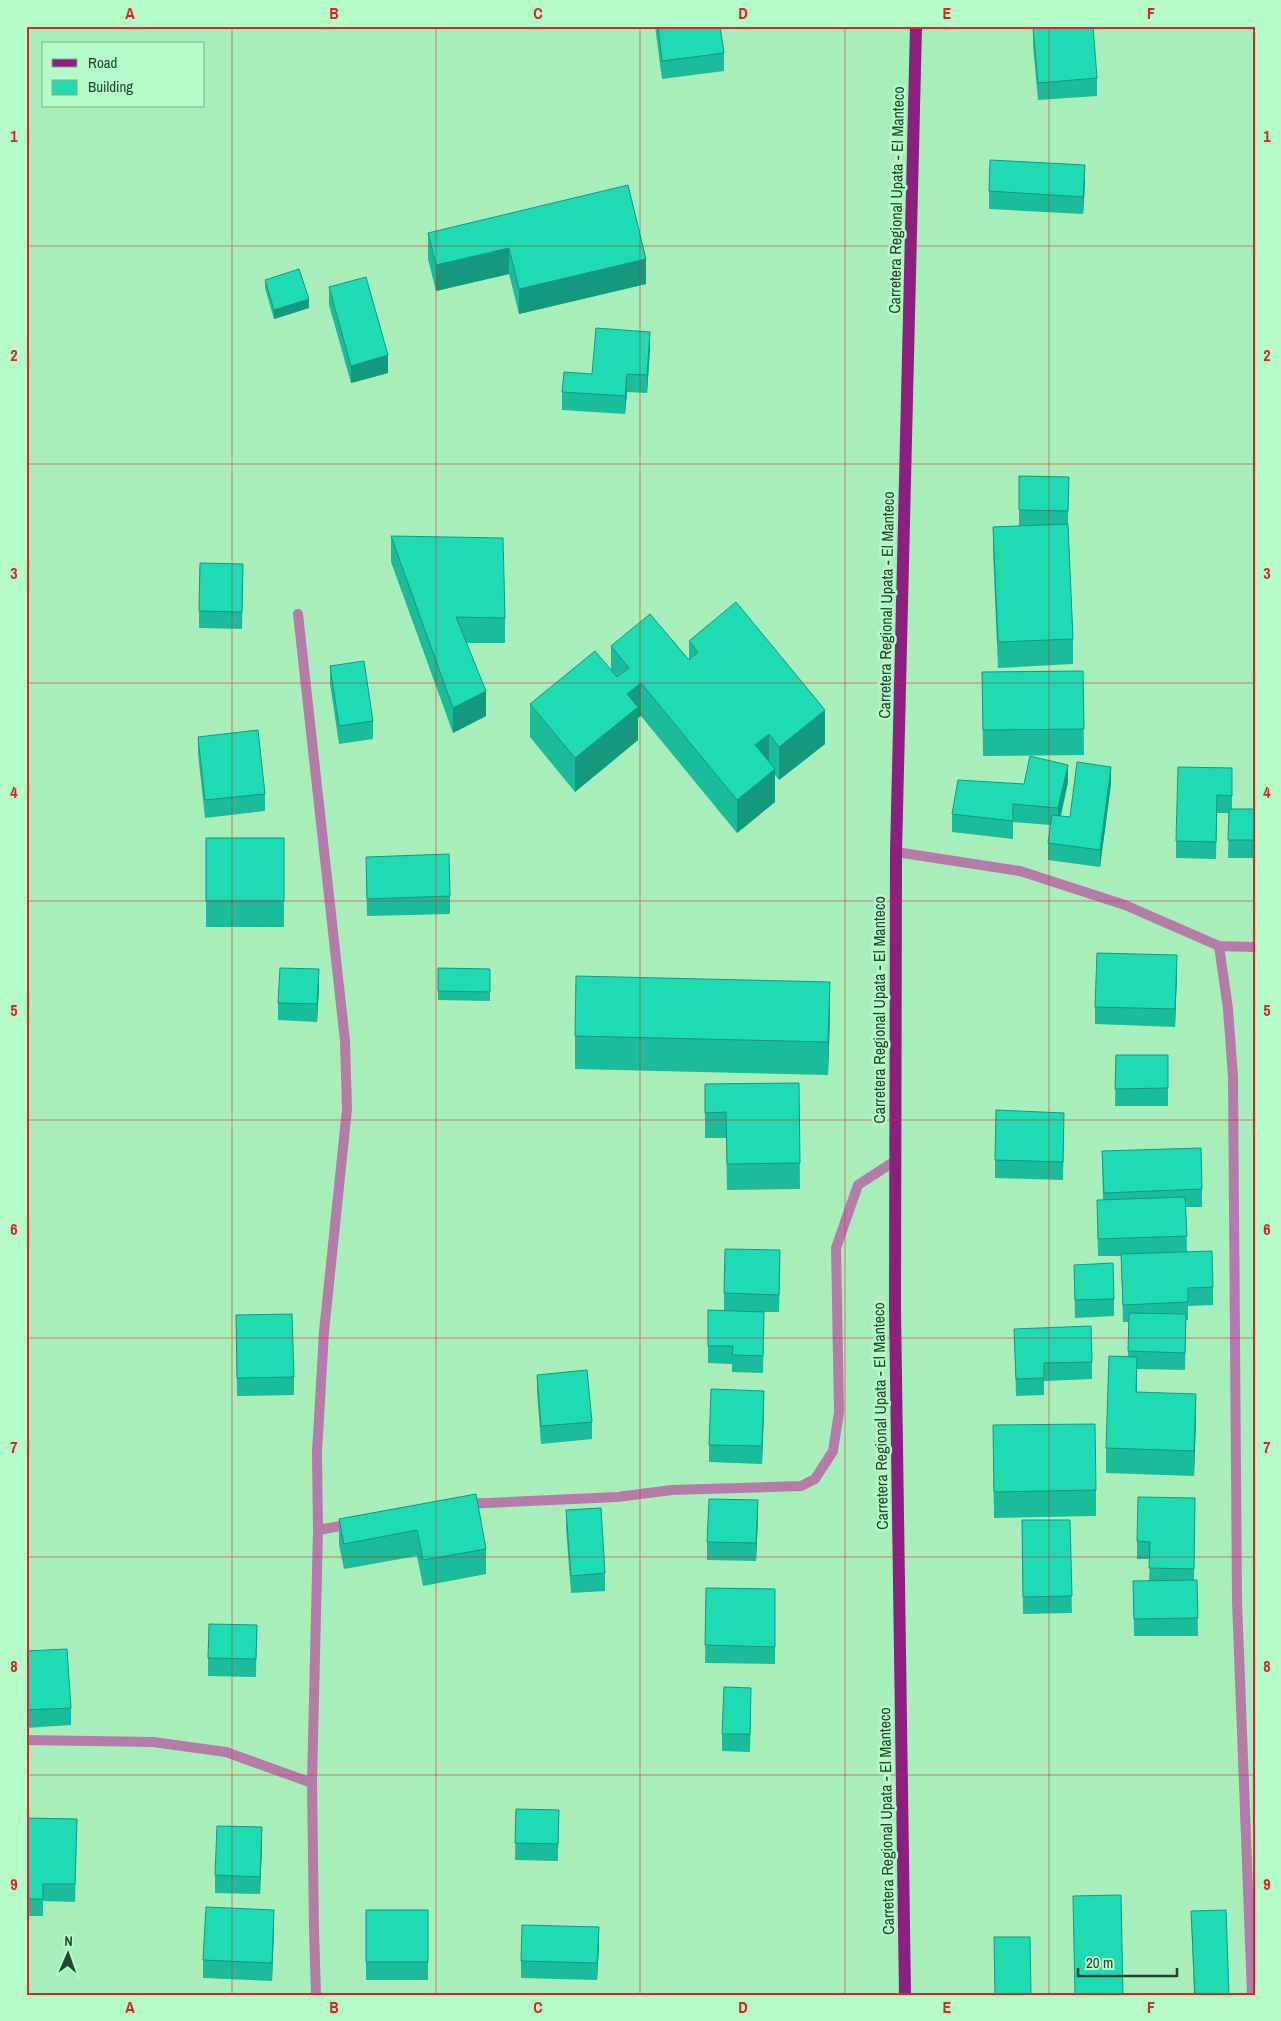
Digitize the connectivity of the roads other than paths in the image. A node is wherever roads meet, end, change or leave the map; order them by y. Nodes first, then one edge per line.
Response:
1 (916, 26) edge
2 (298, 614) dead end
3 (896, 852) junction
4 (1219, 946) junction
5 (1255, 947) edge
6 (895, 1161) junction
7 (449, 1505) edge
8 (361, 1522) edge
9 (318, 1530) junction
10 (26, 1740) edge
11 (312, 1783) junction
12 (316, 1995) edge
13 (905, 1995) edge
14 (1252, 1995) edge

1 - 3 main road, Carretera Regional Upata - El Manteco
2 - 9 street
3 - 4 street
3 - 6 main road, Carretera Regional Upata - El Manteco
4 - 5 street
4 - 14 street
6 - 7 street
6 - 13 main road, Carretera Regional Upata - El Manteco
8 - 9 street
9 - 11 street
10 - 11 street
11 - 12 street

